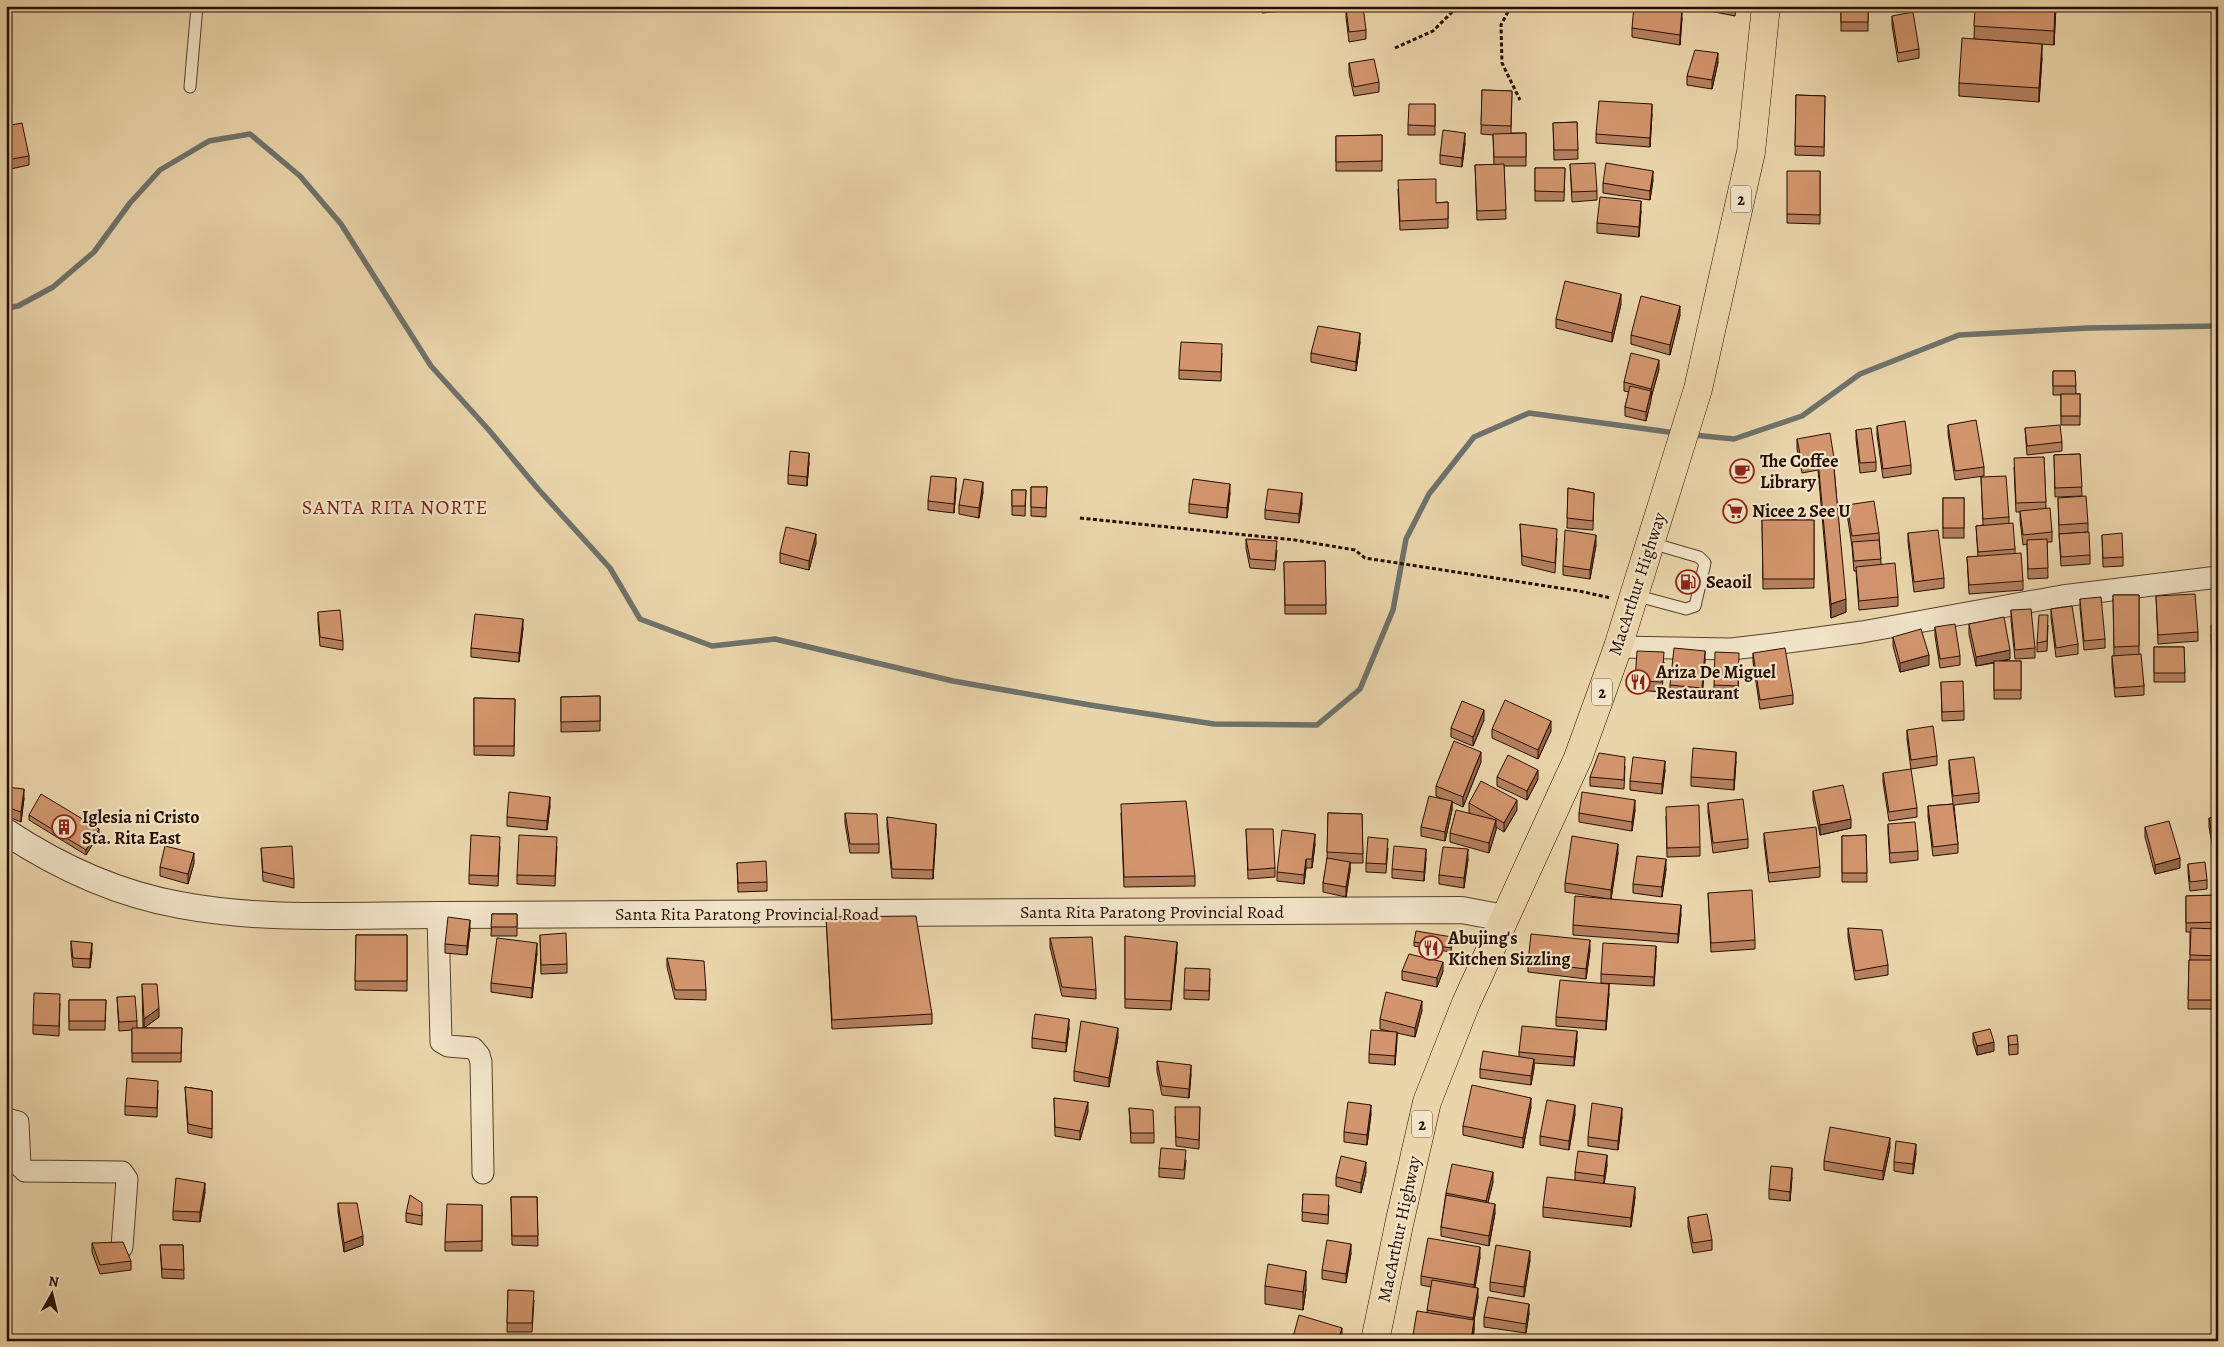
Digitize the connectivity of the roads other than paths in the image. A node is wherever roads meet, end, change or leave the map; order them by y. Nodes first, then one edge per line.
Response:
1 (197, 6) edge
2 (1766, 6) edge
3 (190, 87) dead end
4 (1650, 543) junction
5 (2218, 577) edge
6 (1633, 599) junction
7 (1618, 647) junction
8 (6, 832) edge
9 (438, 915) junction
10 (1504, 918) junction
11 (6, 1119) edge
12 (483, 1173) dead end
13 (122, 1246) edge
14 (1375, 1341) edge

1 - 3 lane
2 - 4 highway, MacArthur Highway / 2
4 - 6 highway, MacArthur Highway / 2
4 - 6 lane
5 - 7 street
6 - 7 highway, MacArthur Highway / 2
7 - 10 highway, MacArthur Highway / 2
8 - 9 street, Santa Rita Paratong Provincial Road
9 - 10 street, Santa Rita Paratong Provincial Road
9 - 12 street
10 - 14 highway, MacArthur Highway / 2
11 - 13 street

